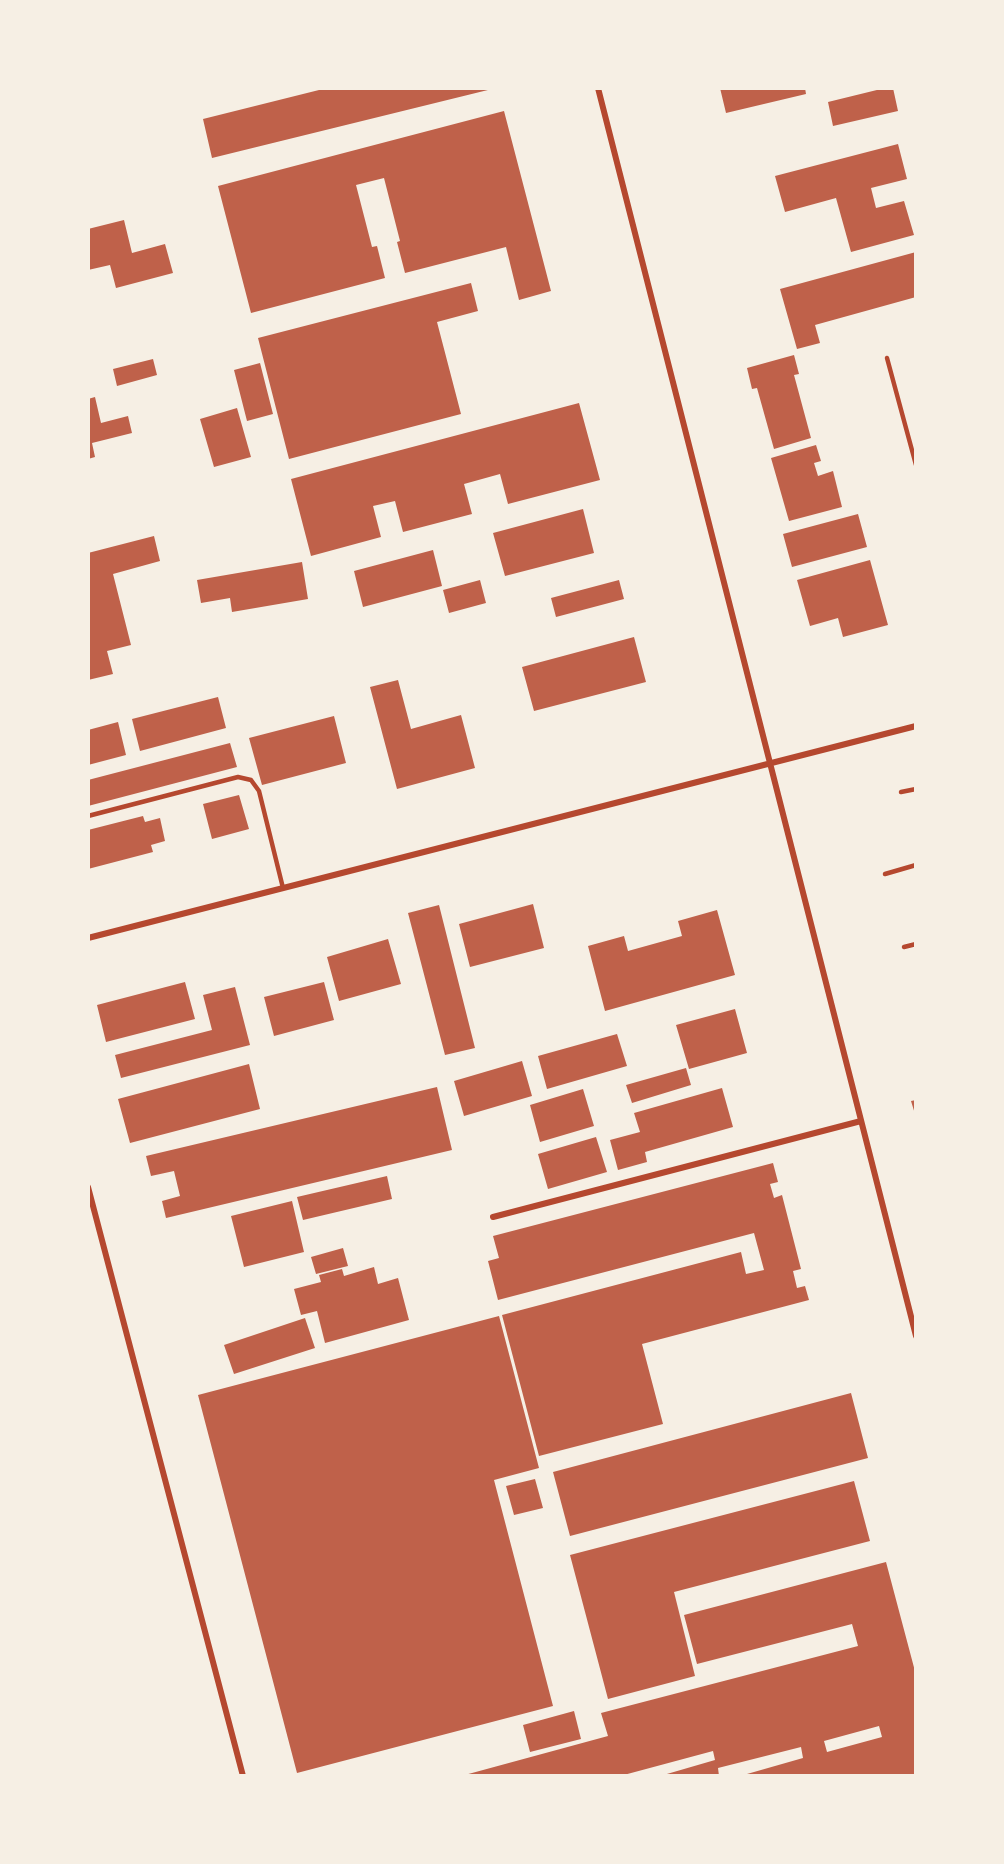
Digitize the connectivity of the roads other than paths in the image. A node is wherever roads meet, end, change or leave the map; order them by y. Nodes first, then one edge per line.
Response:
1 (598, 88) edge
2 (887, 358) dead end
3 (915, 465) edge
4 (915, 726) edge
5 (771, 763) junction
6 (915, 789) edge
7 (901, 792) dead end
8 (88, 816) edge
9 (915, 865) edge
10 (885, 874) dead end
11 (283, 888) junction
12 (88, 938) edge
13 (915, 944) edge
14 (904, 946) dead end
15 (861, 1121) junction
16 (88, 1187) edge
17 (493, 1217) dead end
18 (915, 1336) edge
19 (243, 1776) edge

1 - 5 street
2 - 3 lane
4 - 5 street
5 - 11 street
5 - 15 street
6 - 7 lane
8 - 11 lane
9 - 10 lane
11 - 12 street
13 - 14 lane
15 - 17 street
15 - 18 street
16 - 19 street

